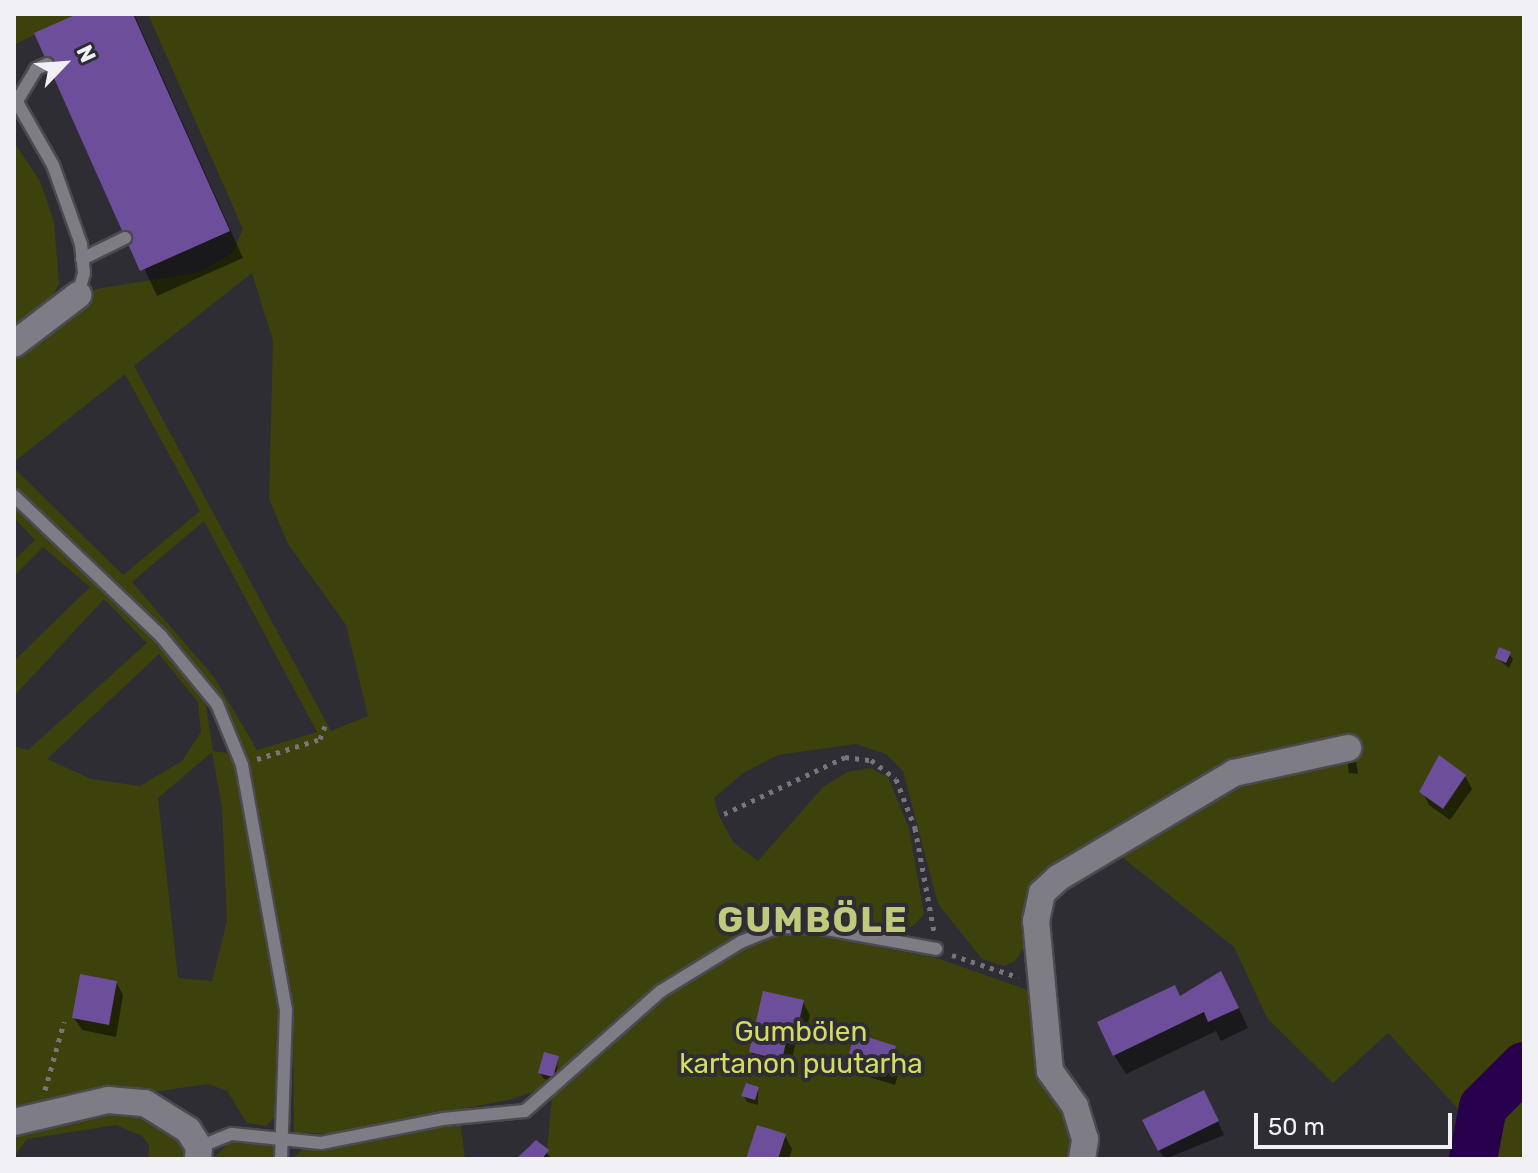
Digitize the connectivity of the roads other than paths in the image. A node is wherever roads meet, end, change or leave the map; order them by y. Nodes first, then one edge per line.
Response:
1 (47, 64) dead end
2 (16, 99) edge
3 (125, 238) dead end
4 (82, 259) junction
5 (78, 295) joint
6 (14, 344) edge
7 (14, 496) edge
8 (1348, 748) dead end
9 (936, 949) road end
10 (26, 1118) edge
11 (285, 1140) junction
12 (198, 1153) edge
13 (281, 1159) edge
14 (1082, 1159) edge

1 - 2 lane
2 - 4 lane
3 - 4 lane
4 - 5 lane
5 - 6 street
7 - 11 lane
8 - 14 street
9 - 11 lane
10 - 12 street
11 - 12 lane
11 - 13 lane

